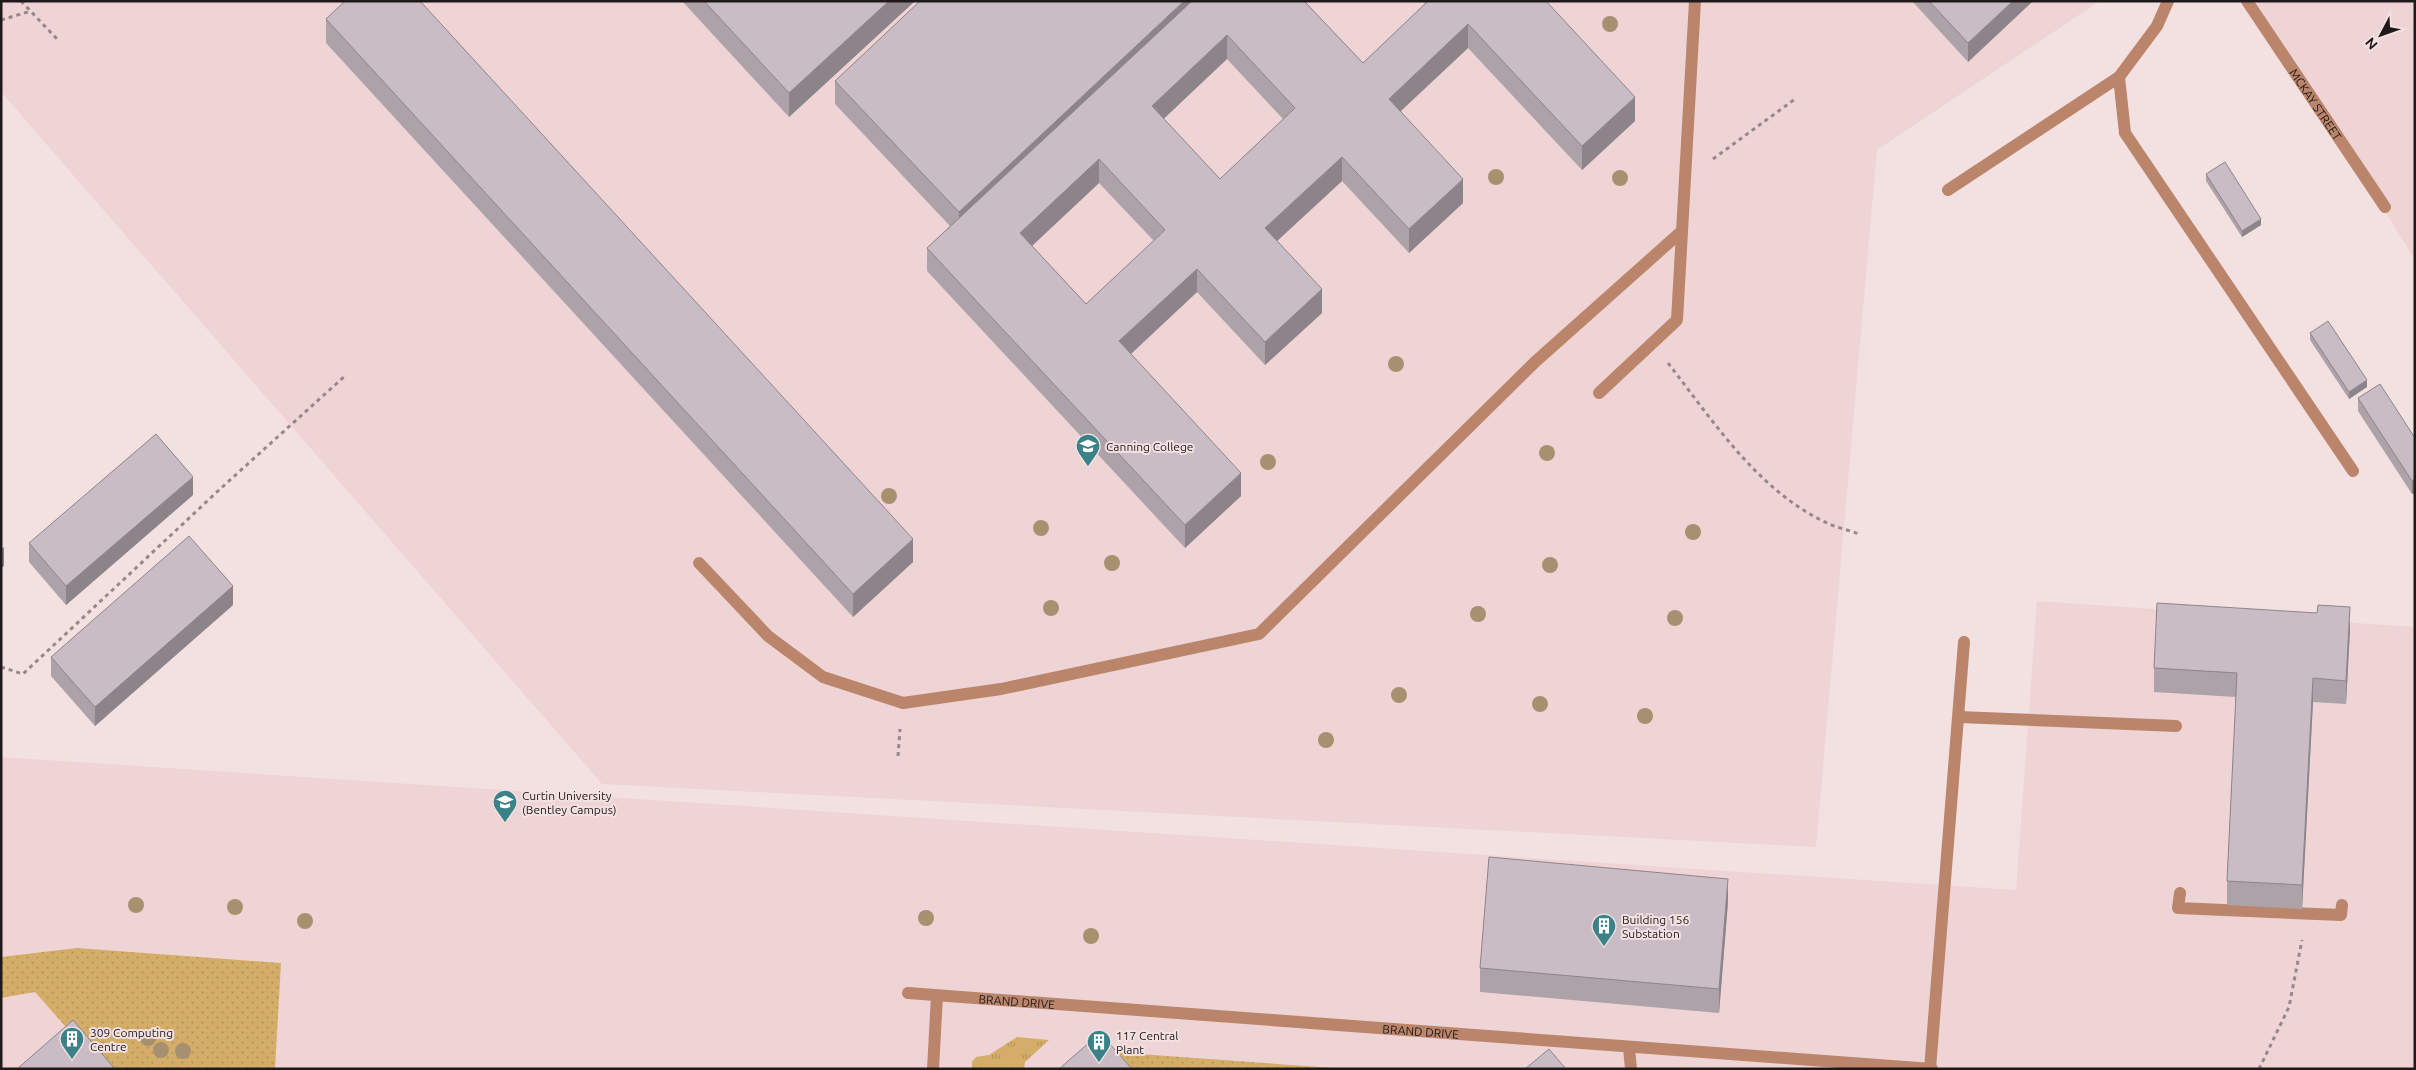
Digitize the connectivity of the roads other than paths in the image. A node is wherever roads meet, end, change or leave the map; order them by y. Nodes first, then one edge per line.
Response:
1 (1695, 1) edge
2 (2168, 1) edge
3 (2247, 1) edge
4 (2119, 76) junction
5 (1948, 190) dead end
6 (2385, 207) dead end
7 (1682, 231) junction
8 (1599, 393) dead end
9 (2353, 471) dead end
10 (699, 563) dead end
11 (1964, 642) dead end
12 (1958, 717) junction
13 (2176, 726) dead end
14 (2180, 893) dead end
15 (2342, 904) dead end
16 (908, 993) dead end
17 (937, 996) junction
18 (1629, 1048) junction
19 (933, 1069) edge
20 (1631, 1069) edge
21 (1931, 1069) edge

1 - 7 street
2 - 4 street
3 - 6 street, MCKAY STREET
4 - 5 street
4 - 9 street
7 - 8 street
7 - 10 street
11 - 12 street
12 - 13 street
12 - 21 street
14 - 15 street
16 - 17 street, BRAND DRIVE
17 - 18 street, BRAND DRIVE
17 - 19 street
18 - 20 street
18 - 21 street, BRAND DRIVE

